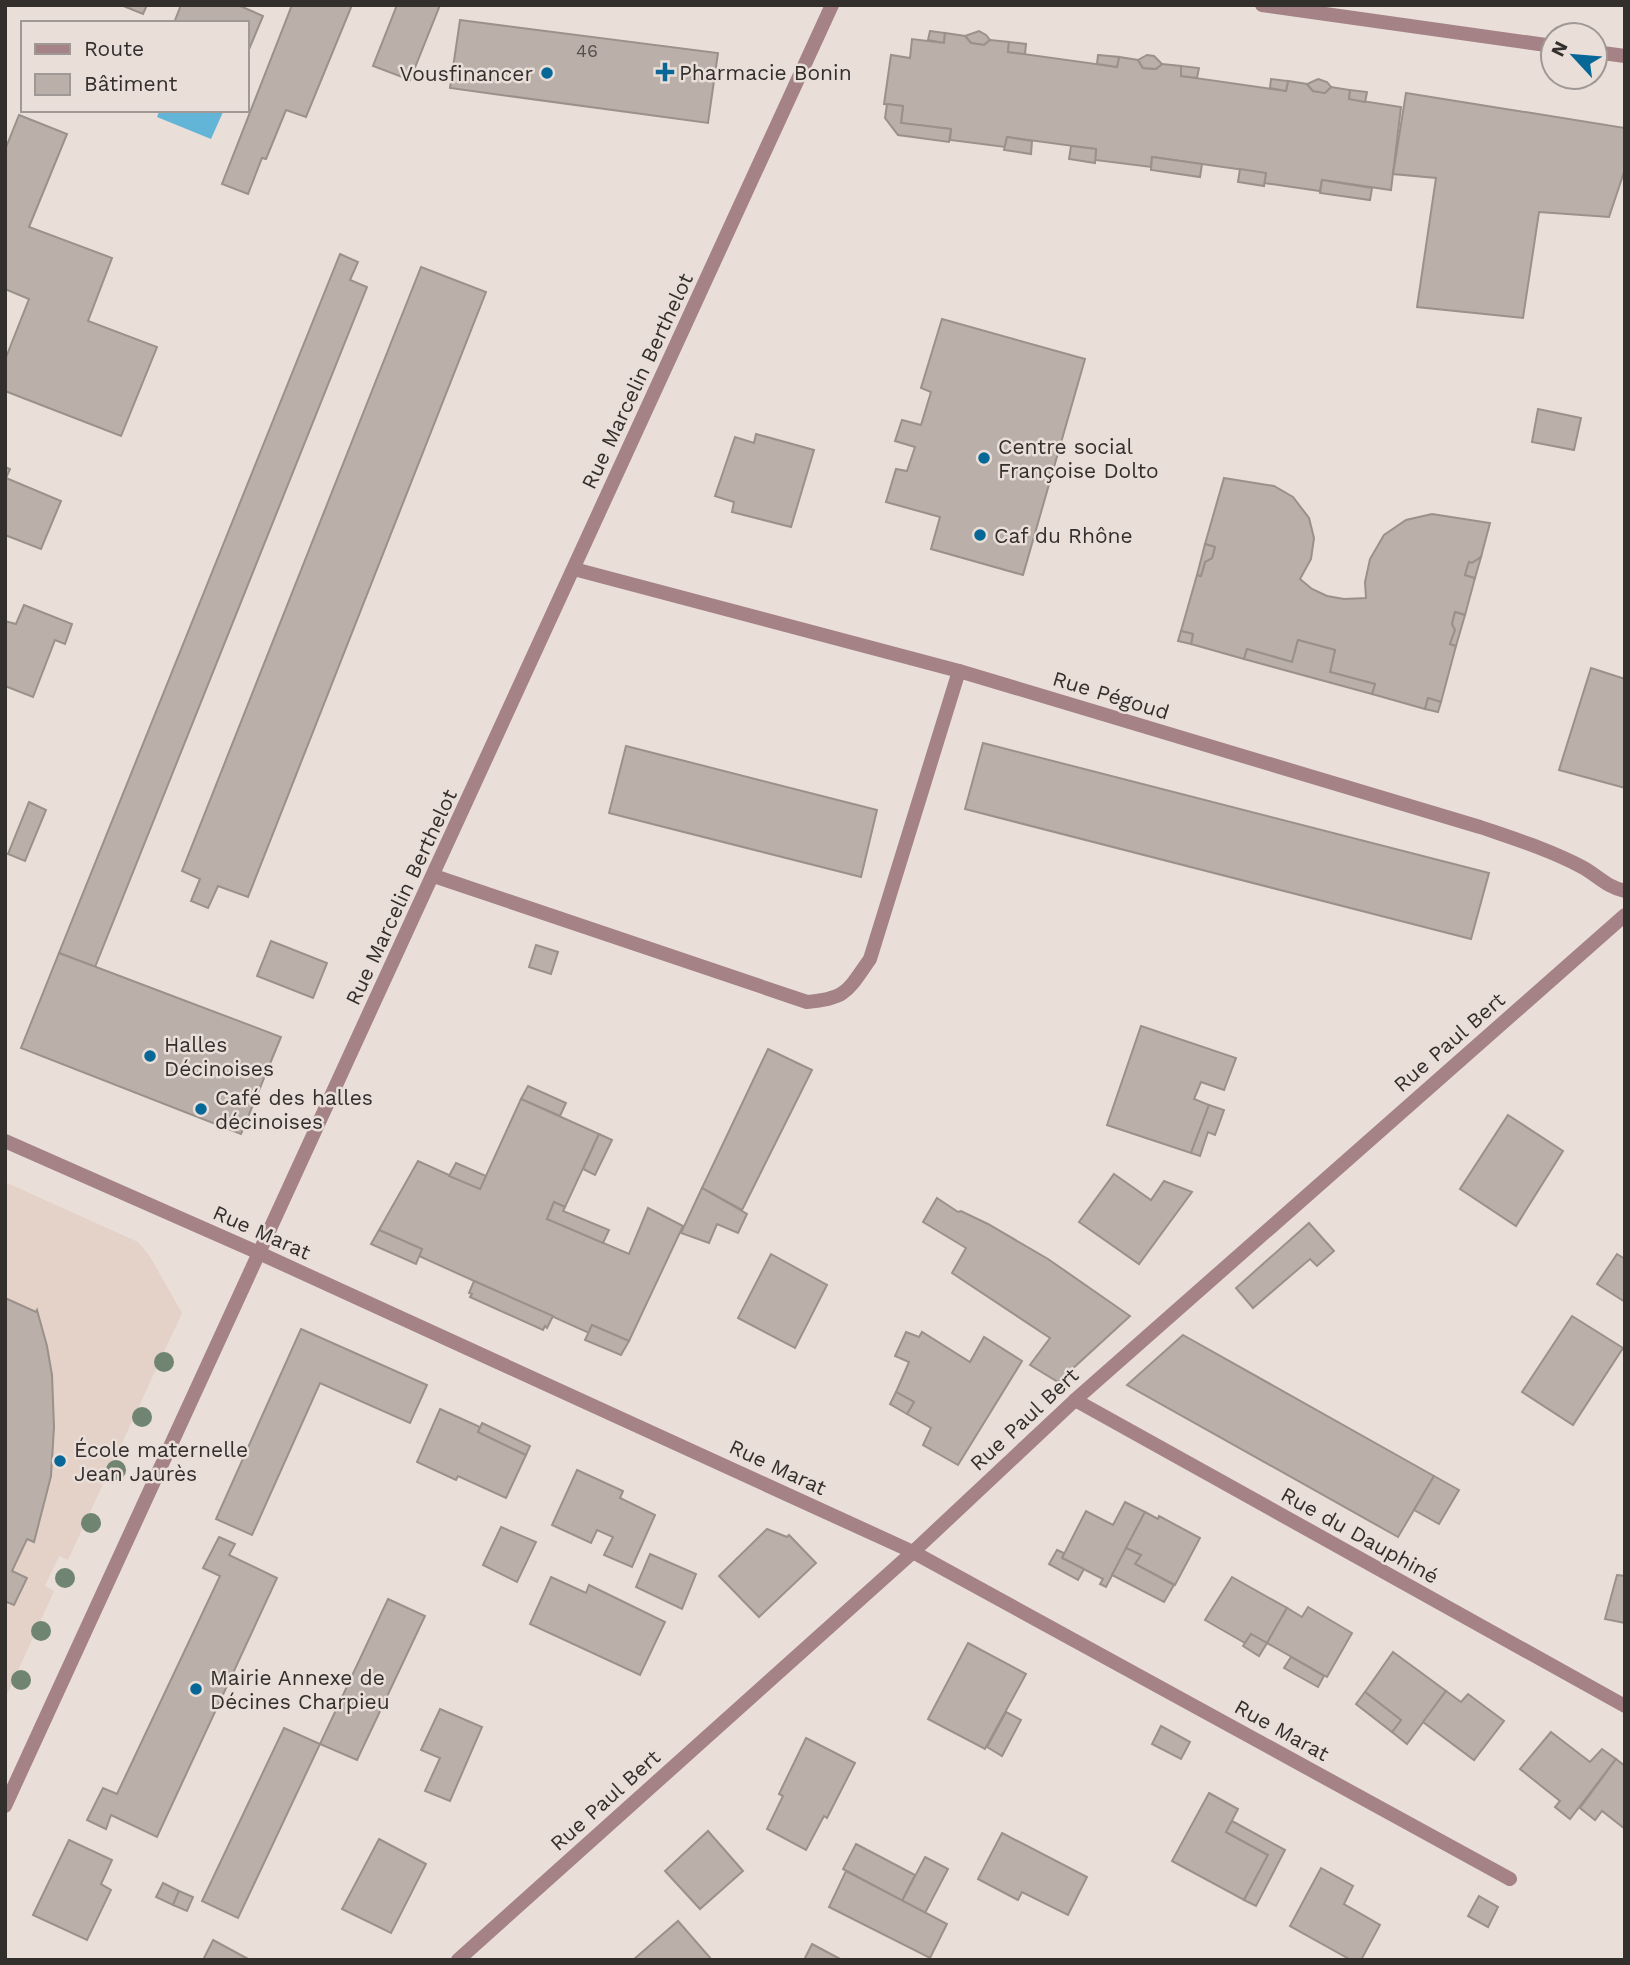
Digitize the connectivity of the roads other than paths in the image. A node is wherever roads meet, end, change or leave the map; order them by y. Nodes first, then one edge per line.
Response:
1 (832, 5) edge
2 (1262, 5) edge
3 (1539, 44) edge
4 (574, 569) junction
5 (959, 671) junction
6 (434, 876) junction
7 (1625, 891) edge
8 (1625, 915) edge
9 (5, 1141) edge
10 (259, 1253) junction
11 (1075, 1400) junction
12 (913, 1552) junction
13 (1625, 1706) edge
14 (5, 1805) edge
15 (1510, 1879) dead end
16 (458, 1960) edge

1 - 4 street, Rue Marcelin Berthelot
2 - 3 street
4 - 5 street, Rue Pégoud
4 - 6 street, Rue Marcelin Berthelot
5 - 6 street
5 - 7 street, Rue Pégoud
6 - 10 street, Rue Marcelin Berthelot
8 - 11 street, Rue Paul Bert
9 - 10 street, Rue Marat
10 - 12 street, Rue Marat
10 - 14 street, Rue Marcelin Berthelot
11 - 12 street, Rue Paul Bert
11 - 13 street, Rue du Dauphiné
12 - 15 street, Rue Marat
12 - 16 street, Rue Paul Bert

